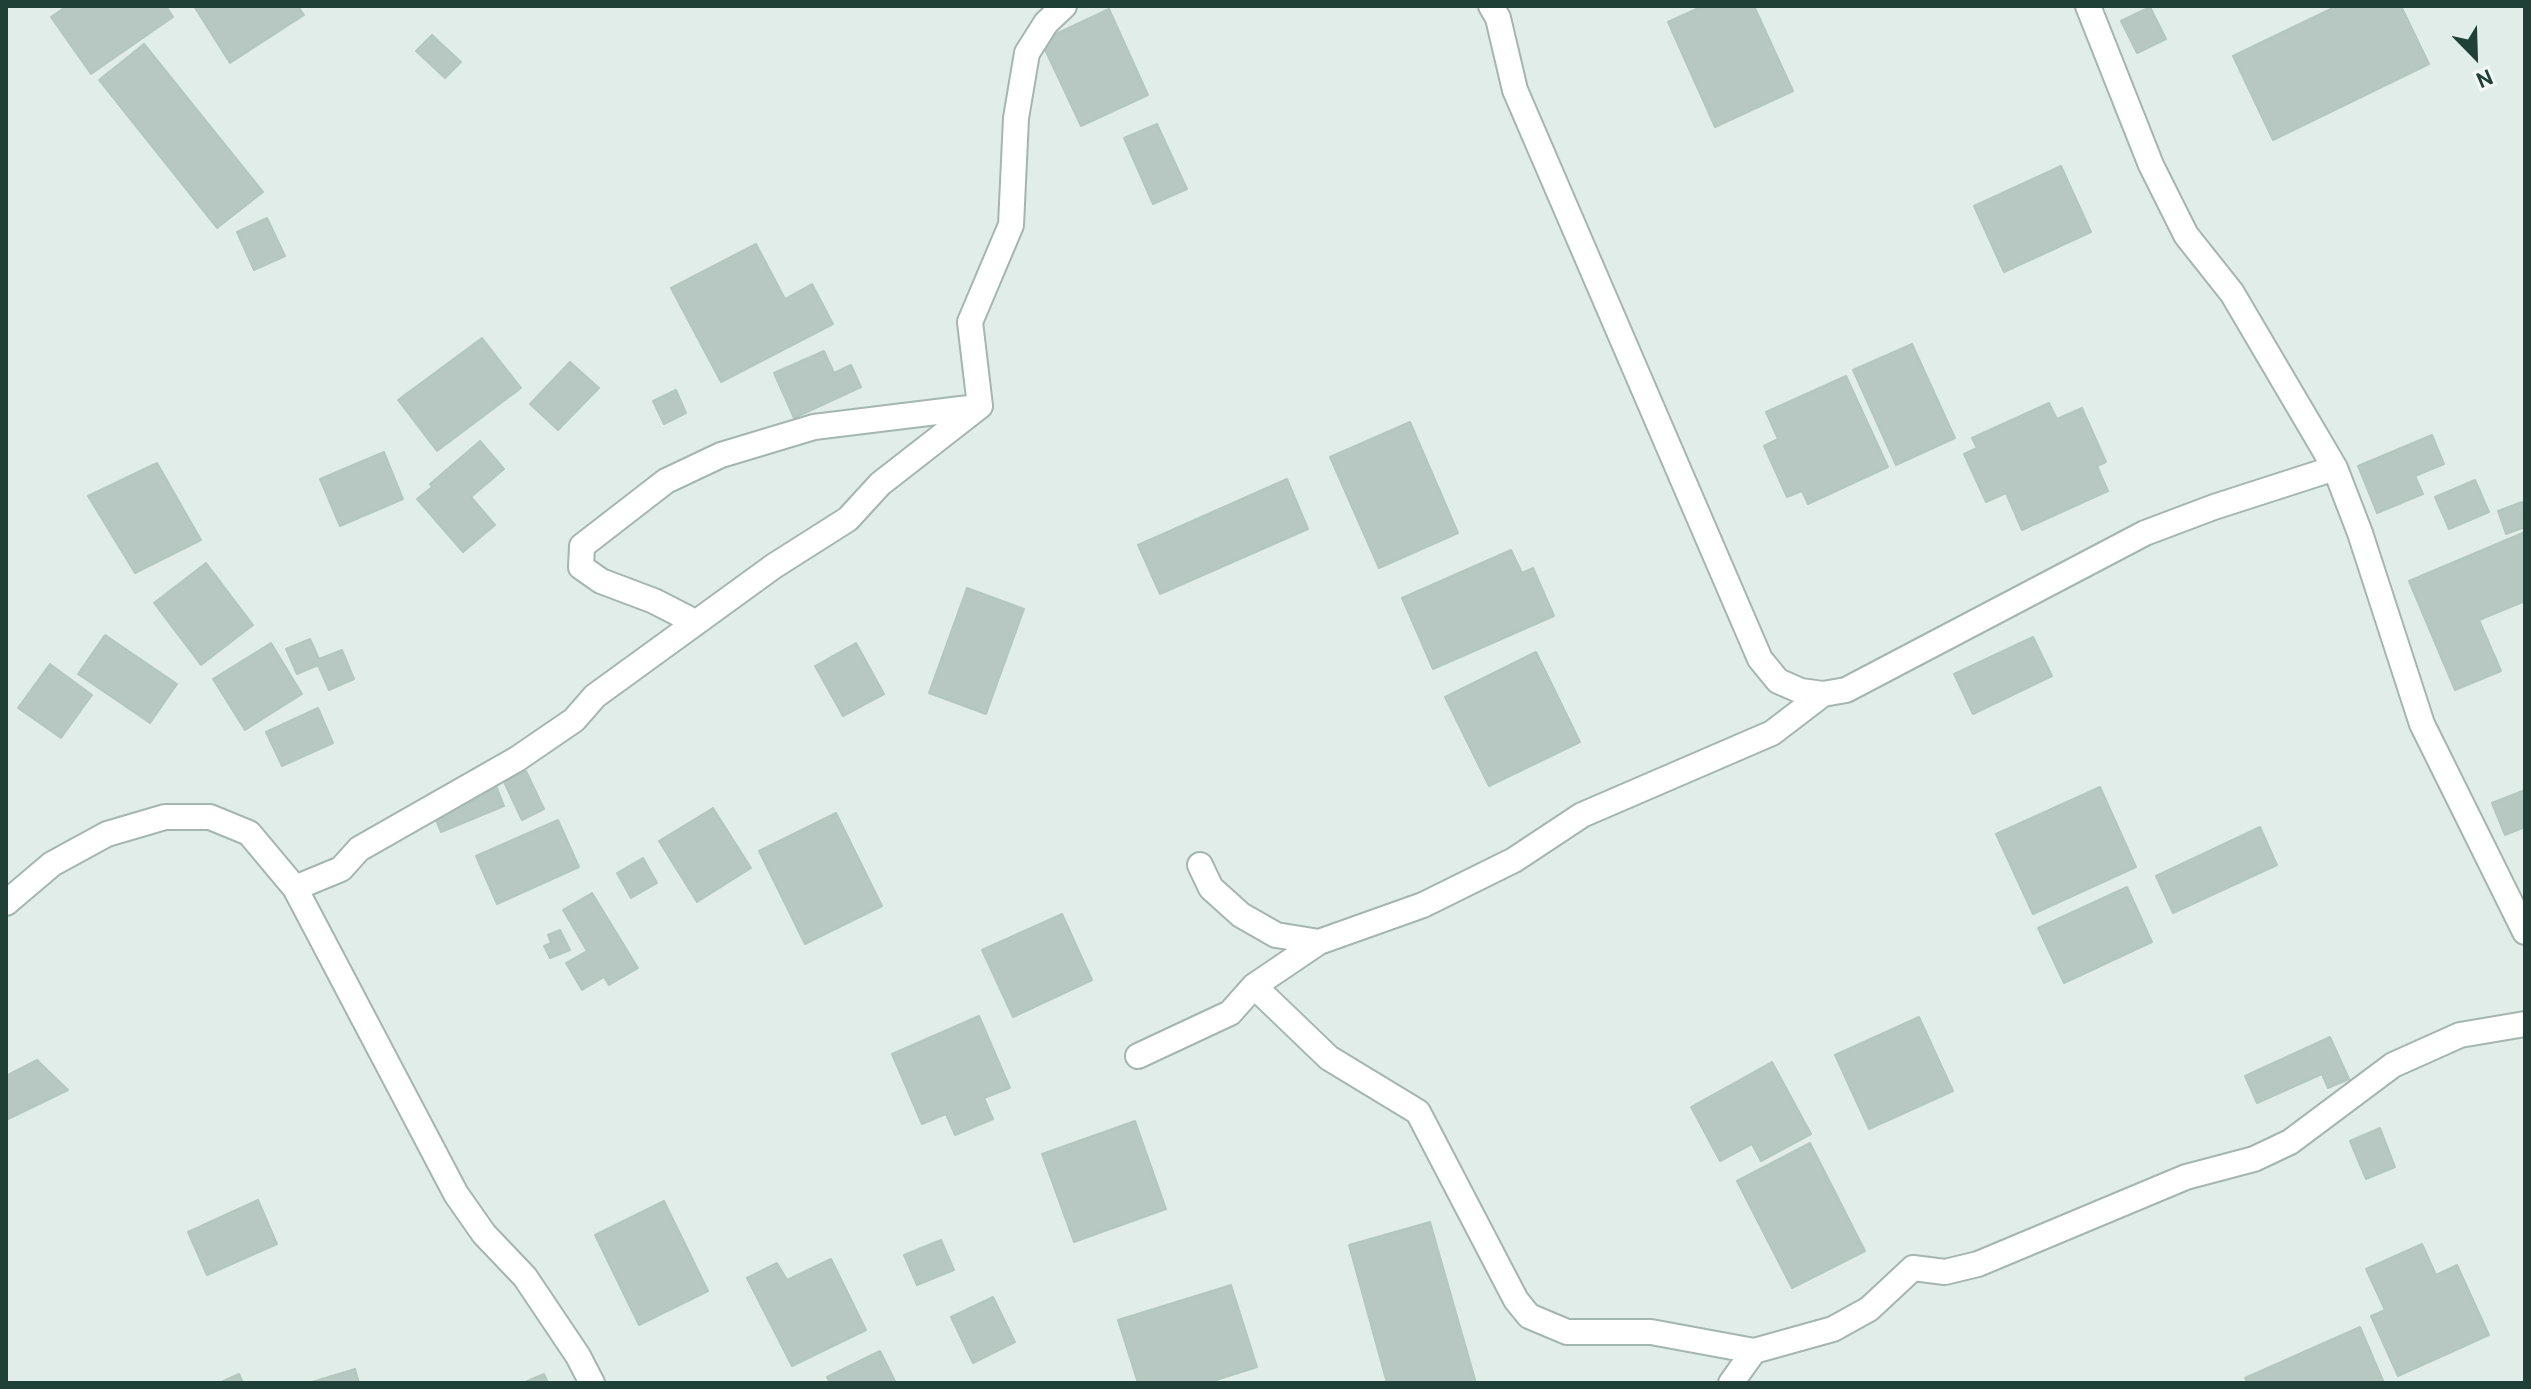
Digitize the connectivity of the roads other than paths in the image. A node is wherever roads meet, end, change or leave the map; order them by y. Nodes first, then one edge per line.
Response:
1 (1064, 6) edge
2 (1491, 6) edge
3 (2088, 6) edge
4 (980, 406) junction
5 (2335, 468) junction
6 (695, 622) junction
7 (1823, 694) junction
8 (1200, 865) dead end
9 (295, 888) junction
10 (6, 903) edge
11 (2525, 932) edge
12 (1319, 942) junction
13 (1254, 986) junction
14 (2525, 1024) edge
15 (1138, 1056) dead end
16 (1754, 1351) junction
17 (592, 1383) edge
18 (1731, 1383) edge

1 - 4 street
2 - 7 street
3 - 5 street
4 - 6 street
4 - 6 street
5 - 7 street
5 - 11 street
6 - 9 street
7 - 12 street
8 - 12 street
9 - 10 street
9 - 17 street
12 - 13 street
13 - 15 street
13 - 16 street
14 - 16 street
16 - 18 street

